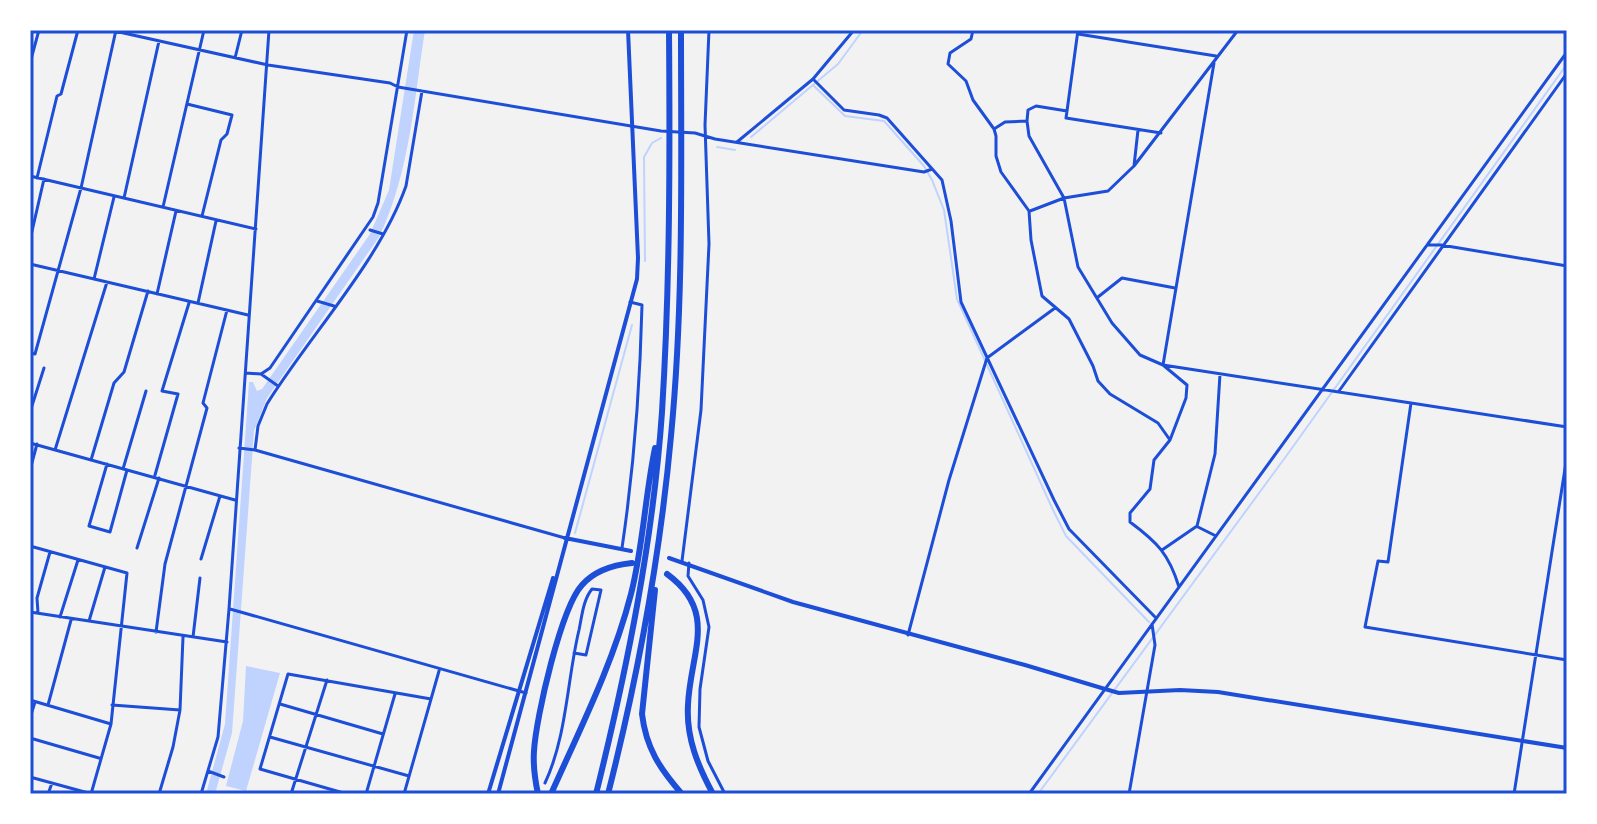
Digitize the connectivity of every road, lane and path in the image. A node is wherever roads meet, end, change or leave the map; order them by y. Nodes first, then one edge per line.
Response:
1 (39, 30) edge
2 (78, 30) edge
3 (110, 30) edge
4 (204, 30) edge
5 (242, 30) edge
6 (269, 30) edge
7 (407, 30) edge
8 (628, 30) edge
9 (669, 30) edge
10 (681, 30) edge
11 (709, 30) edge
12 (854, 30) edge
13 (973, 30) edge
14 (1238, 30) edge
15 (116, 31) edge
16 (1078, 32) edge
17 (159, 41) junction
18 (200, 50) junction
19 (1567, 52) edge
20 (1218, 56) junction
21 (235, 58) junction
22 (30, 63) edge
23 (1214, 63) junction
24 (268, 65) junction
25 (1567, 73) edge
26 (813, 79) junction
27 (400, 88) junction
28 (421, 91) junction
29 (1532, 100) junction
30 (1545, 103) junction
31 (187, 104) junction
32 (1067, 111) junction
33 (1027, 121) junction
34 (631, 125) junction
35 (994, 129) junction
36 (1138, 129) junction
37 (1161, 133) junction
38 (706, 136) junction
39 (737, 142) junction
40 (1134, 166) junction
41 (932, 169) junction
42 (30, 176) edge
43 (37, 178) junction
44 (44, 179) junction
45 (81, 188) junction
46 (114, 196) junction
47 (124, 198) junction
48 (1064, 198) junction
49 (163, 207) junction
50 (176, 210) junction
51 (1029, 211) junction
52 (202, 216) junction
53 (217, 219) junction
54 (256, 229) junction
55 (370, 230) dead end
56 (383, 234) dead end
57 (30, 240) edge
58 (1427, 245) junction
59 (1441, 245) junction
60 (30, 264) edge
61 (1567, 266) edge
62 (60, 271) junction
63 (94, 279) junction
64 (107, 282) junction
65 (1175, 288) junction
66 (148, 291) junction
67 (157, 294) junction
68 (1097, 298) junction
69 (189, 301) junction
70 (318, 302) junction
71 (630, 302) junction
72 (198, 303) junction
73 (333, 306) junction
74 (1055, 308) junction
75 (227, 310) junction
76 (248, 315) junction
77 (30, 353) edge
78 (987, 358) junction
79 (1163, 365) junction
80 (44, 368) dead end
81 (1220, 372) junction
82 (246, 373) junction
83 (261, 374) junction
84 (277, 385) junction
85 (1323, 390) junction
86 (146, 391) dead end
87 (1339, 391) junction
88 (1411, 403) junction
89 (30, 412) edge
90 (662, 414) junction
91 (1567, 427) edge
92 (1170, 440) junction
93 (30, 443) edge
94 (37, 444) junction
95 (241, 448) junction
96 (55, 450) junction
97 (254, 450) junction
98 (1567, 456) edge
99 (91, 460) junction
100 (107, 464) junction
101 (125, 469) junction
102 (30, 470) edge
103 (157, 477) junction
104 (186, 486) junction
105 (220, 496) junction
106 (235, 500) junction
107 (663, 507) junction
108 (1197, 526) junction
109 (1216, 536) junction
110 (565, 538) junction
111 (30, 546) edge
112 (137, 548) dead end
113 (622, 550) junction
114 (1162, 550) junction
115 (631, 551) dead end
116 (50, 552) junction
117 (669, 558) dead end
118 (78, 559) junction
119 (201, 559) dead end
120 (686, 562) junction
121 (632, 563) dead end
122 (105, 567) junction
123 (667, 574) dead end
124 (200, 578) dead end
125 (1179, 587) junction
126 (229, 609) junction
127 (30, 612) edge
128 (38, 613) junction
129 (60, 617) junction
130 (1156, 618) junction
131 (71, 619) junction
132 (89, 621) junction
133 (1152, 624) junction
134 (119, 626) junction
135 (156, 632) junction
136 (908, 635) junction
137 (183, 636) junction
138 (193, 637) junction
139 (227, 642) junction
140 (574, 653) junction
141 (1537, 655) junction
142 (1567, 660) edge
143 (439, 671) junction
144 (327, 680) junction
145 (1105, 689) junction
146 (517, 691) junction
147 (1145, 692) junction
148 (395, 693) junction
149 (526, 693) junction
150 (431, 699) junction
151 (32, 701) edge
152 (280, 704) junction
153 (48, 705) junction
154 (112, 705) junction
155 (180, 710) junction
156 (316, 715) junction
157 (30, 718) edge
158 (111, 724) junction
159 (383, 734) junction
160 (270, 737) junction
161 (30, 738) edge
162 (1523, 741) junction
163 (307, 747) junction
164 (1567, 748) edge
165 (100, 758) junction
166 (374, 767) junction
167 (208, 771) junction
168 (409, 776) junction
169 (30, 777) edge
170 (224, 777) dead end
171 (297, 779) junction
172 (52, 783) junction
173 (545, 783) dead end
174 (48, 794) edge
175 (91, 794) edge
176 (159, 794) edge
177 (201, 794) edge
178 (291, 794) edge
179 (347, 794) edge
180 (366, 794) edge
181 (404, 794) edge
182 (488, 794) edge
183 (498, 794) edge
184 (538, 794) edge
185 (551, 794) edge
186 (596, 794) edge
187 (608, 794) edge
188 (682, 794) edge
189 (713, 794) edge
190 (725, 794) edge
191 (1029, 794) edge
192 (1129, 794) edge
193 (1514, 794) edge

1 - 22 street
2 - 43 street
3 - 15 street
4 - 18 street
5 - 21 street
6 - 24 street
7 - 27 street
8 - 34 street
9 - 90 highway
10 - 107 highway
11 - 38 street
12 - 26 street
13 - 35 street
14 - 20 street
15 - 17 street
15 - 45 street
16 - 20 street
16 - 32 street
17 - 18 street
17 - 47 street
18 - 21 street
18 - 31 street
19 - 29 street
20 - 23 street
21 - 24 street
23 - 37 street
23 - 65 street
24 - 27 street
24 - 54 street
25 - 30 street
26 - 39 street
26 - 41 street
27 - 28 street
27 - 70 street
28 - 34 street
28 - 73 street
29 - 30 street
29 - 58 street
30 - 59 street
31 - 49 street
31 - 52 street
32 - 33 street
32 - 36 street
33 - 35 street
33 - 48 street
34 - 38 street
34 - 71 street
35 - 51 street
36 - 37 street
36 - 40 street
37 - 40 street
38 - 39 street
38 - 120 street
39 - 41 street
40 - 48 street
41 - 78 street
42 - 43 street
43 - 44 street
44 - 45 street
44 - 57 street
45 - 46 street
45 - 62 street
46 - 47 street
46 - 63 street
47 - 49 street
48 - 51 street
48 - 68 street
49 - 50 street
50 - 52 street
50 - 67 street
51 - 74 street
52 - 53 street
53 - 54 street
53 - 72 street
54 - 76 street
55 - 56 street
58 - 59 street
58 - 85 street
59 - 61 street
59 - 87 street
60 - 62 street
62 - 63 street
62 - 77 street
63 - 64 street
64 - 66 street
64 - 96 street
65 - 68 street
65 - 79 street
66 - 67 street
66 - 99 street
67 - 69 street
68 - 79 street
69 - 72 street
69 - 103 street
70 - 73 street
70 - 83 street
71 - 110 street
71 - 113 street
72 - 75 street
73 - 84 street
74 - 78 street
74 - 92 street
75 - 76 street
75 - 104 street
76 - 82 street
78 - 130 street
78 - 136 street
79 - 81 street
79 - 92 street
80 - 89 street
81 - 85 street
81 - 108 street
82 - 83 street
82 - 95 street
83 - 84 street
84 - 97 street
85 - 87 street
85 - 109 street
86 - 101 street
87 - 88 street
88 - 91 street
88 - 141 street
90 - 185 highway
90 - 186 highway
92 - 114 street
93 - 94 street
94 - 96 street
94 - 102 street
95 - 97 street
95 - 106 street
96 - 99 street
97 - 110 street
98 - 141 street
99 - 100 street
100 - 101 street
100 - 101 street
101 - 103 street
103 - 104 street
103 - 112 street
104 - 105 street
104 - 135 street
105 - 106 street
105 - 119 street
106 - 126 street
107 - 187 highway
107 - 188 highway
108 - 109 street
108 - 114 street
109 - 125 street
110 - 113 street
110 - 146 street
110 - 149 street
111 - 116 street
113 - 115 street
114 - 125 street
116 - 118 street
116 - 128 street
117 - 120 street
118 - 122 street
118 - 129 street
120 - 136 street
120 - 190 street
121 - 184 highway
122 - 132 street
122 - 134 street
123 - 189 highway
124 - 138 street
125 - 130 street
126 - 139 street
126 - 143 street
127 - 128 street
128 - 129 street
129 - 131 street
130 - 133 street
131 - 132 street
131 - 153 street
132 - 134 street
133 - 145 street
133 - 147 street
134 - 135 street
134 - 154 street
135 - 137 street
136 - 145 street
137 - 138 street
137 - 155 street
138 - 139 street
139 - 167 street
140 - 140 street
140 - 173 street
141 - 142 street
141 - 162 street
143 - 146 street
143 - 150 street
144 - 148 street
144 - 152 street
144 - 156 street
145 - 147 street
145 - 191 street
146 - 149 street
146 - 182 street
147 - 162 street
147 - 192 street
148 - 150 street
148 - 159 street
149 - 183 street
150 - 168 street
151 - 153 street
151 - 157 street
152 - 156 street
152 - 160 street
153 - 158 street
154 - 155 street
154 - 158 street
155 - 176 street
156 - 159 street
156 - 163 street
158 - 165 street
159 - 166 street
160 - 163 street
160 - 171 street
161 - 165 street
162 - 164 street
162 - 193 street
163 - 166 street
163 - 171 street
165 - 175 street
166 - 168 street
166 - 180 street
167 - 170 street
167 - 177 street
168 - 181 street
169 - 172 street
171 - 178 street
171 - 179 street
172 - 174 street
172 - 175 street

